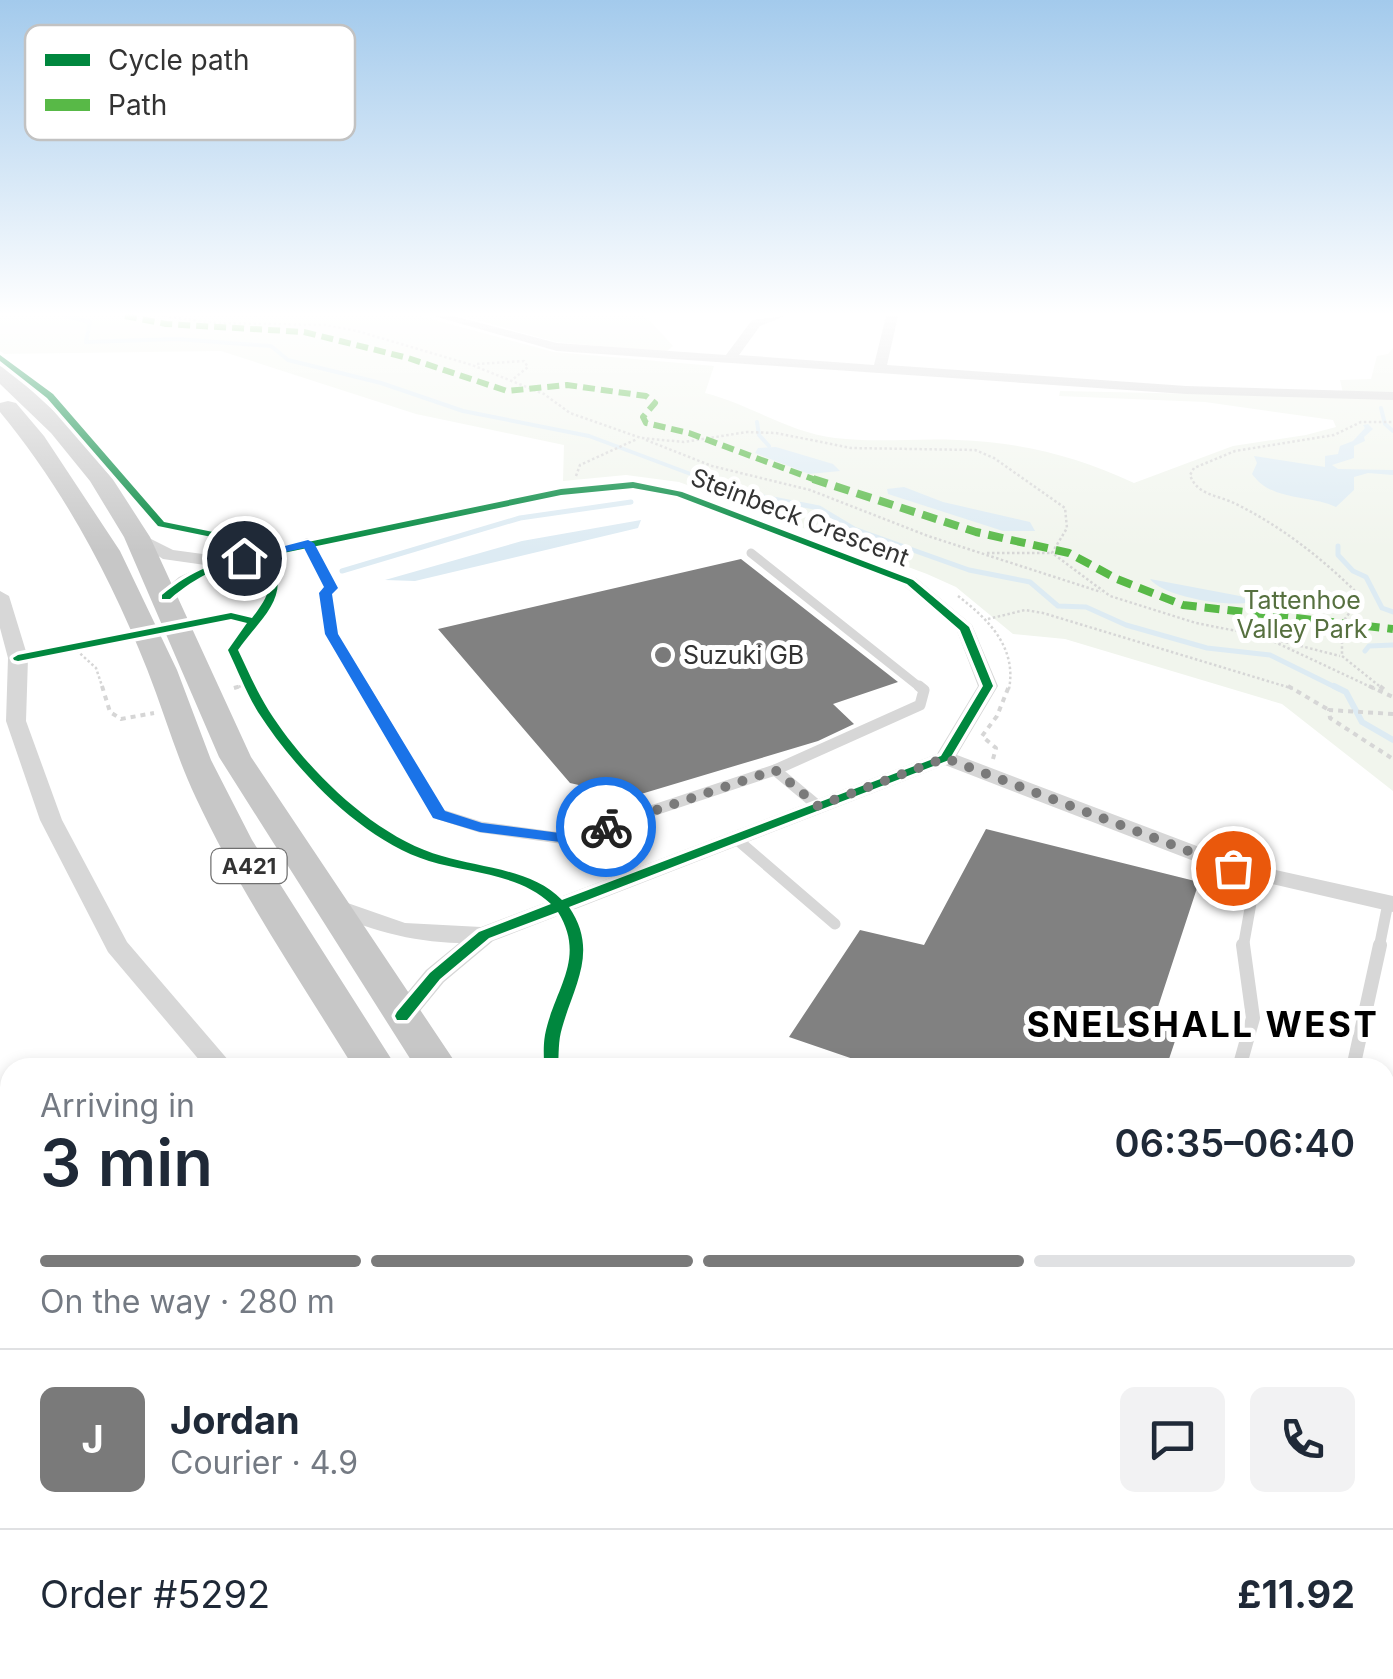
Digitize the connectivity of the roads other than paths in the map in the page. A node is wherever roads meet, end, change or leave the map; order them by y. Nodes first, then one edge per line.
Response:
1 (24, 394) edge
2 (1336, 394) edge
3 (1393, 396) edge
4 (0, 398) edge
5 (138, 537) junction
6 (308, 543) junction
7 (751, 553) dead end
8 (225, 562) junction
9 (0, 596) edge
10 (163, 625) junction
11 (945, 758) junction
12 (775, 770) junction
13 (818, 806) junction
14 (734, 838) junction
15 (1256, 874) junction
16 (328, 904) junction
17 (1390, 904) edge
18 (835, 924) dead end
19 (484, 935) junction
20 (402, 1016) junction
21 (213, 1058) edge
22 (370, 1058) edge
23 (431, 1058) edge
24 (1242, 1058) edge
25 (1355, 1058) edge

1 - 5 highway, A421
2 - 3 street
4 - 10 highway, A421
5 - 8 street, Steinbeck Crescent
5 - 10 highway, A421
6 - 8 street, Steinbeck Crescent
6 - 11 street, Steinbeck Crescent
6 - 12 lane
7 - 12 lane
8 - 10 street, Steinbeck Crescent
9 - 21 street
10 - 16 highway, A421
10 - 22 highway, A421
11 - 13 street
11 - 15 street
12 - 13 lane
13 - 14 street
14 - 18 lane
14 - 19 street
15 - 17 street
15 - 24 lane
16 - 19 street
16 - 20 highway, A421
17 - 25 lane
19 - 20 street
20 - 23 highway, A421

